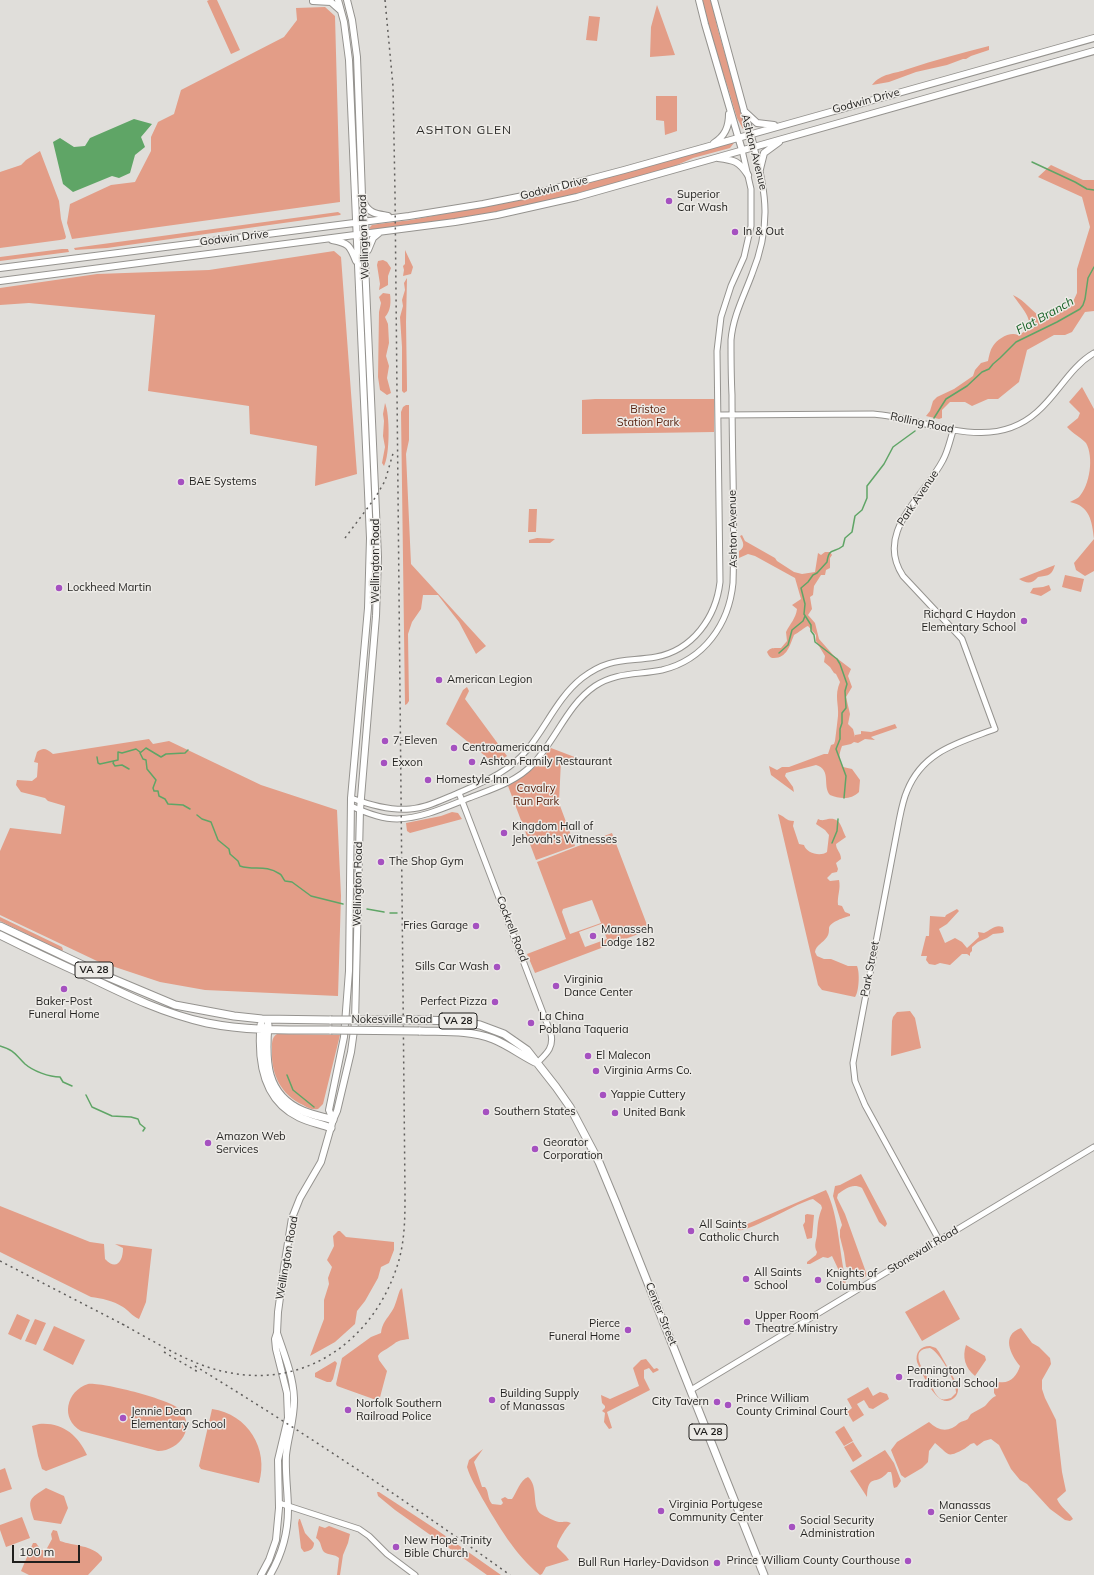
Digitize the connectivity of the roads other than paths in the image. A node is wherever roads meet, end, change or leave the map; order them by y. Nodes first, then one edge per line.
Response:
1 (338, 0) edge
2 (348, 0) edge
3 (353, 0) edge
4 (699, 0) edge
5 (714, 0) edge
6 (313, 1) dead end
7 (342, 12) junction
8 (352, 20) junction
9 (1094, 38) edge
10 (1094, 51) edge
11 (730, 108) junction
12 (744, 111) junction
13 (784, 125) junction
14 (750, 134) junction
15 (738, 138) junction
16 (787, 138) junction
17 (708, 146) junction
18 (754, 147) junction
19 (742, 150) junction
20 (715, 158) junction
21 (760, 169) junction
22 (748, 175) junction
23 (362, 196) junction
24 (396, 217) junction
25 (364, 221) junction
26 (356, 222) junction
27 (380, 232) junction
28 (366, 234) junction
29 (357, 235) junction
30 (327, 239) junction
31 (365, 263) junction
32 (357, 264) junction
33 (0, 268) edge
34 (0, 281) edge
35 (1094, 353) edge
36 (718, 415) junction
37 (732, 415) junction
38 (953, 431) junction
39 (995, 729) joint
40 (459, 793) junction
41 (351, 798) junction
42 (462, 801) junction
43 (360, 802) junction
44 (351, 806) junction
45 (360, 810) junction
46 (0, 926) edge
47 (0, 935) edge
48 (265, 1020) junction
49 (264, 1030) junction
50 (537, 1063) junction
51 (333, 1120) junction
52 (331, 1128) junction
53 (1094, 1147) edge
54 (939, 1240) junction
55 (277, 1333) junction
56 (691, 1390) junction
57 (279, 1503) junction
58 (288, 1506) junction
59 (262, 1575) edge
60 (270, 1575) edge
61 (415, 1575) edge
62 (764, 1575) edge

1 - 7 main road, Wellington Road
2 - 8 main road, Wellington Road
3 - 8 main road
4 - 11 main road, Ashton Avenue
5 - 12 main road, Ashton Avenue
6 - 7 main road
7 - 26 main road, Wellington Road
8 - 23 main road, Wellington Road
9 - 13 main road, Godwin Drive
10 - 16 main road, Godwin Drive
11 - 15 main road, Ashton Avenue
11 - 17 main road
12 - 13 main road
12 - 14 main road, Ashton Avenue
13 - 14 main road, Godwin Drive
14 - 15 main road, Godwin Drive
14 - 18 main road, Ashton Avenue
15 - 17 main road, Godwin Drive
15 - 19 main road, Ashton Avenue
16 - 18 main road, Godwin Drive
16 - 21 main road
17 - 24 main road, Godwin Drive
18 - 19 main road, Godwin Drive
18 - 21 street, Ashton Avenue
19 - 20 main road, Godwin Drive
19 - 22 street, Ashton Avenue
20 - 22 main road
20 - 27 main road, Godwin Drive
21 - 37 street, Ashton Avenue
22 - 36 street, Ashton Avenue
23 - 24 main road
23 - 25 main road, Wellington Road
24 - 25 main road, Godwin Drive
25 - 26 main road, Godwin Drive
25 - 28 main road, Wellington Road
26 - 29 main road, Wellington Road
26 - 33 main road, Godwin Drive
27 - 28 main road, Godwin Drive
27 - 31 main road
28 - 29 main road, Godwin Drive
28 - 31 main road, Wellington Road
29 - 30 main road, Godwin Drive
29 - 32 main road, Wellington Road
30 - 32 main road
30 - 34 main road, Godwin Drive
31 - 43 main road, Wellington Road
32 - 41 main road, Wellington Road
35 - 38 street, Rolling Road
36 - 37 street, Rolling Road
36 - 40 street, Ashton Avenue
37 - 38 street, Rolling Road
37 - 42 street, Ashton Avenue
38 - 39 street, Park Avenue
39 - 54 street, Park Street
40 - 42 street, Cockrell Road
40 - 43 street, Ashton Avenue
41 - 43 street, Ashton Avenue
41 - 44 main road, Wellington Road
42 - 45 street, Ashton Avenue
42 - 50 street, Cockrell Road
43 - 45 main road, Wellington Road
44 - 45 street, Ashton Avenue
44 - 51 main road, Wellington Road
45 - 51 main road, Wellington Road
46 - 48 highway, Nokesville Road / VA 28
47 - 49 highway, Nokesville Road / VA 28
48 - 49 highway
48 - 50 highway, Nokesville Road / VA 28, bridge
49 - 50 highway, Nokesville Road / VA 28, bridge
49 - 51 highway
49 - 52 highway
50 - 56 highway, Center Street / VA 28
51 - 52 main road, Wellington Road
52 - 55 main road, Wellington Road
53 - 54 street, Stonewall Road
54 - 56 street, Stonewall Road
55 - 57 main road, Wellington Road
55 - 58 main road, Wellington Road
56 - 62 highway, Center Street / VA 28
57 - 58 street
57 - 59 main road, Wellington Road
58 - 60 main road, Wellington Road
58 - 61 street

